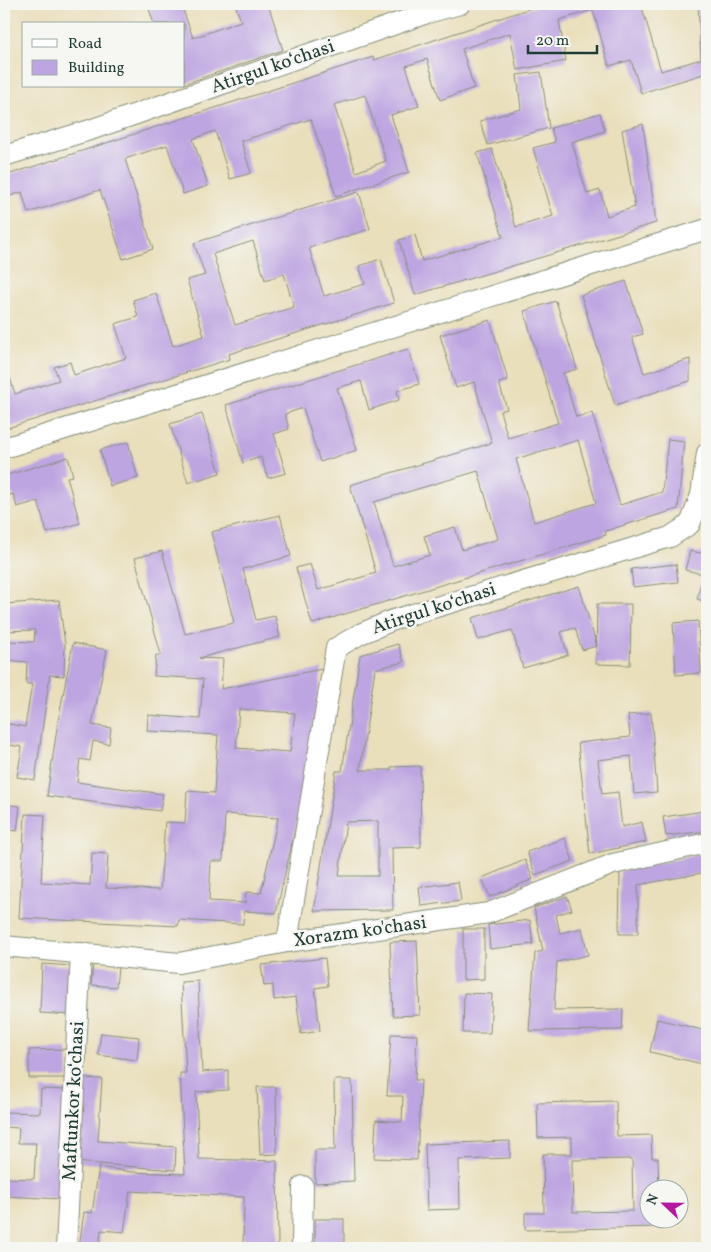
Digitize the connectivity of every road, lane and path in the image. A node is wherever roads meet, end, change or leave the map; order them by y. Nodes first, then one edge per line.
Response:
1 (460, 4) edge
2 (427, 9) edge
3 (4, 156) edge
4 (707, 229) edge
5 (4, 448) edge
6 (707, 453) edge
7 (707, 843) edge
8 (287, 942) junction
9 (4, 946) edge
10 (81, 953) junction
11 (303, 1186) dead end
12 (66, 1248) edge
13 (302, 1248) edge

1 - 2 street, Atirgul koʻchasi
2 - 3 street, Atirgul koʻchasi
4 - 5 street
6 - 8 street, Atirgul koʻchasi
7 - 8 street, Xorazm ko'chasi
8 - 10 street, Xorazm ko'chasi
9 - 10 street, Xorazm ko'chasi
10 - 12 street, Maftunkor koʻchasi
11 - 13 street

